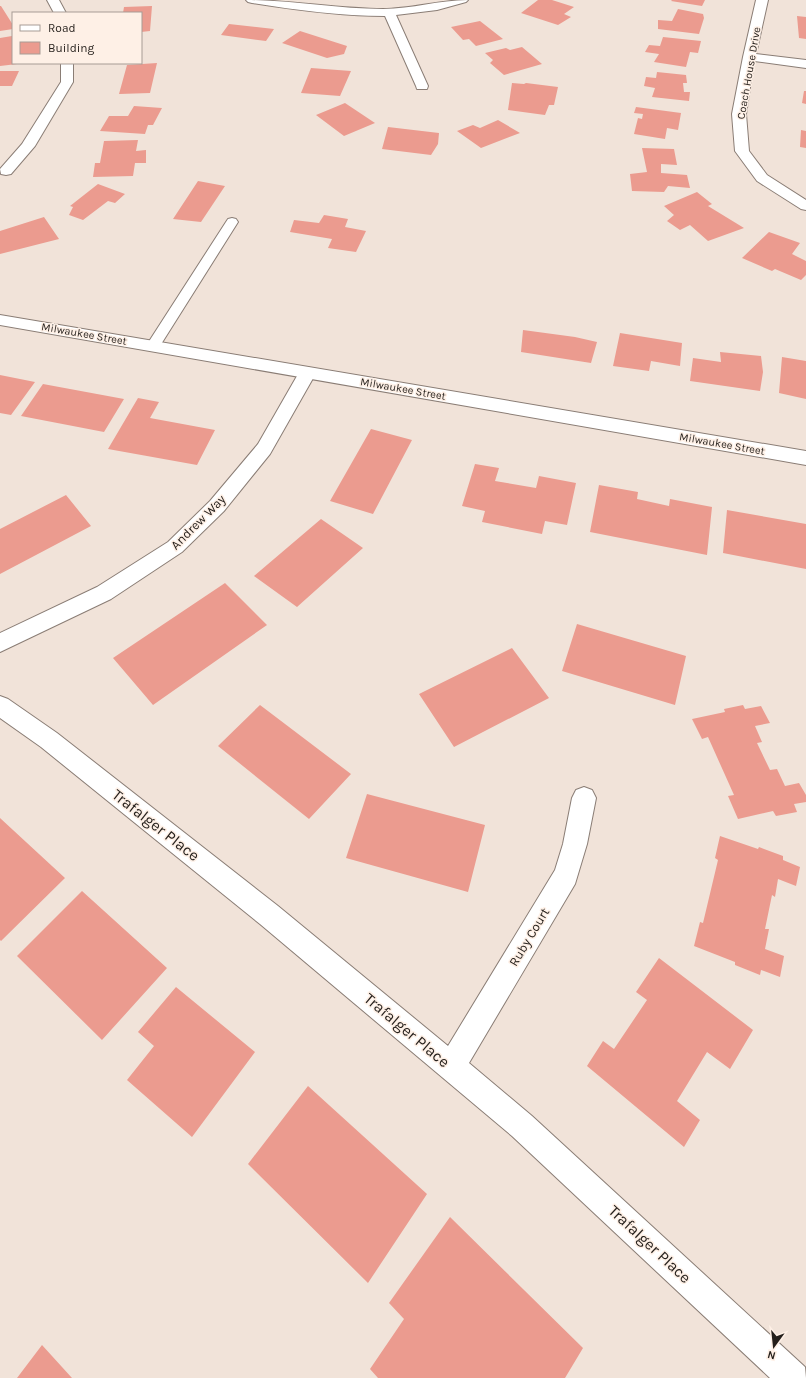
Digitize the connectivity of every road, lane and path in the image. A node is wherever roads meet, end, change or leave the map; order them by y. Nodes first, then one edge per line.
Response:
1 (54, 0) edge
2 (252, 0) edge
3 (462, 0) edge
4 (762, 0) edge
5 (60, 12) edge
6 (389, 12) junction
7 (749, 57) junction
8 (67, 64) edge
9 (806, 64) edge
10 (422, 86) dead end
11 (6, 171) dead end
12 (806, 206) edge
13 (232, 222) dead end
14 (0, 320) edge
15 (153, 346) junction
16 (307, 373) junction
17 (806, 458) edge
18 (0, 643) edge
19 (0, 706) edge
20 (584, 798) dead end
21 (451, 1067) junction
22 (794, 1378) edge

1 - 5 street
2 - 6 street
3 - 6 street
4 - 7 street, Coach House Drive
6 - 10 street
7 - 9 street
7 - 12 street, Coach House Drive
8 - 11 street
13 - 15 lane
14 - 15 street, Milwaukee Street
15 - 16 street, Milwaukee Street
16 - 17 street, Milwaukee Street
16 - 18 street, Andrew Way
19 - 21 street, Trafalger Place
20 - 21 street, Ruby Court
21 - 22 street, Trafalger Place

